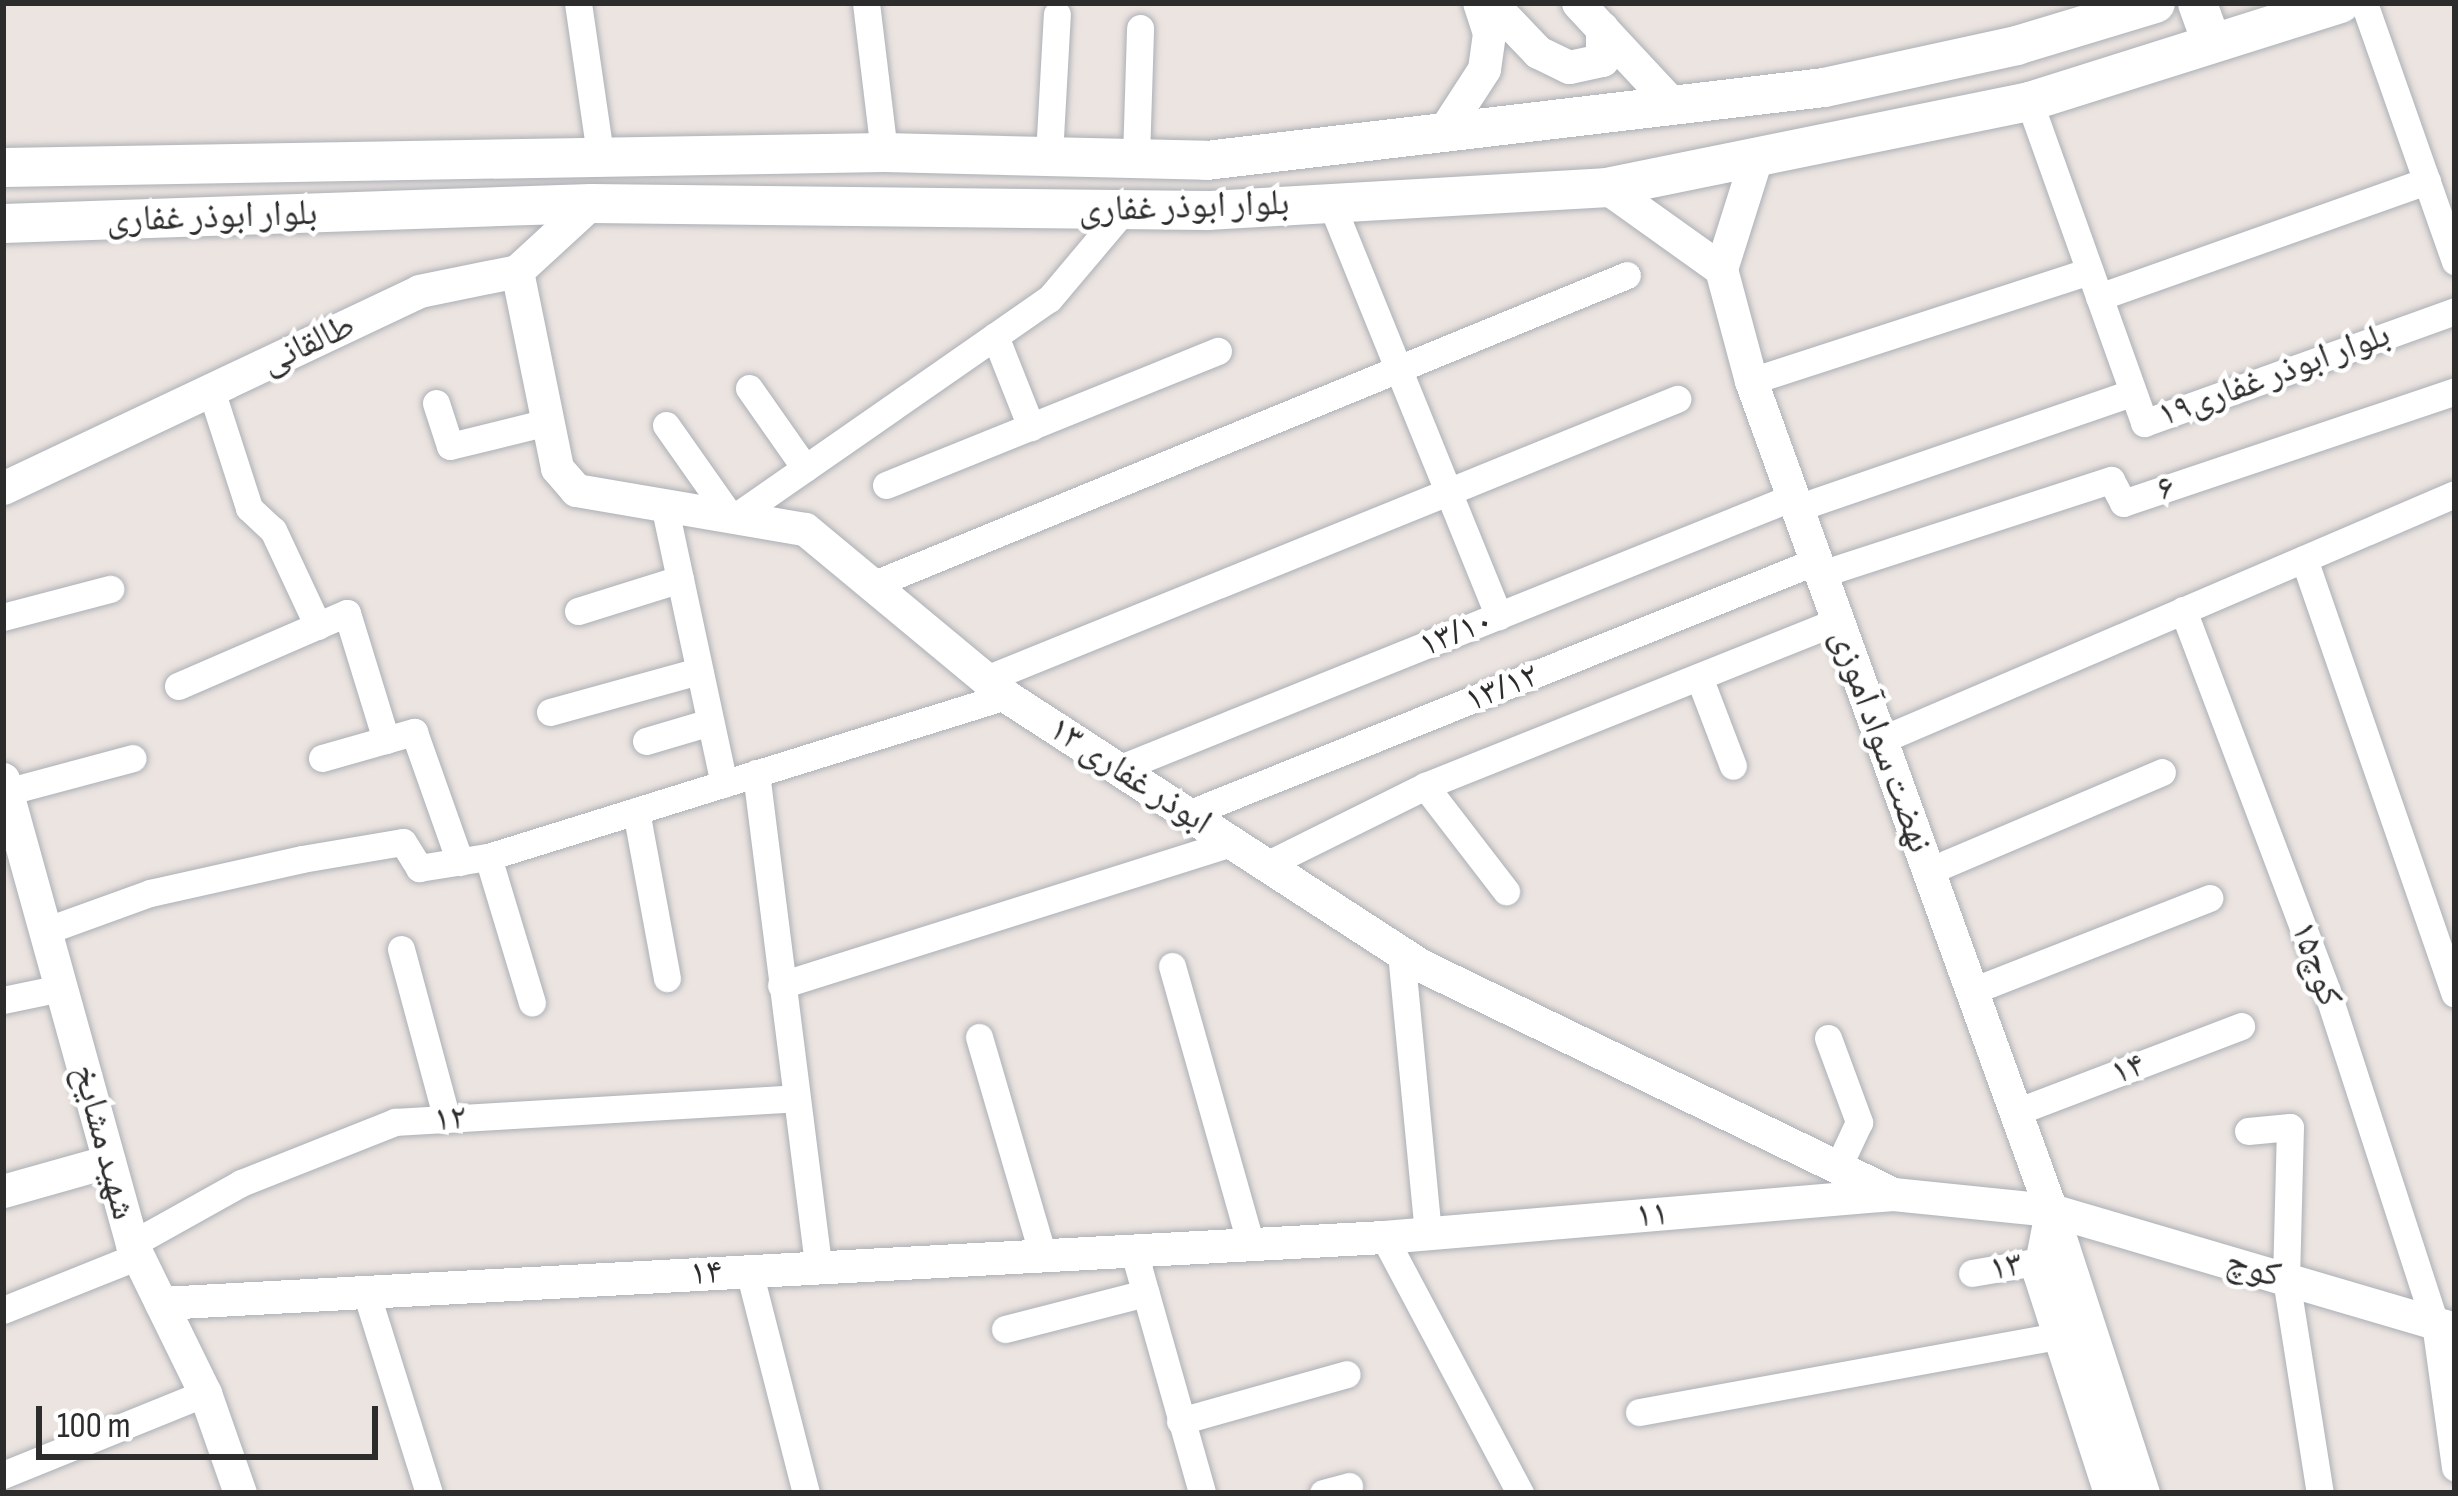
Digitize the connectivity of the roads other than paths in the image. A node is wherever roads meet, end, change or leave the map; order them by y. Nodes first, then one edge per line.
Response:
1 (578, 3) edge
2 (866, 3) edge
3 (1479, 3) edge
4 (1491, 3) edge
5 (1578, 3) edge
6 (2155, 3) edge
7 (2197, 3) edge
8 (2340, 3) edge
9 (2364, 3) edge
10 (1057, 14) dead end
11 (1140, 28) dead end
12 (1602, 28) junction
13 (2211, 42) junction
14 (2029, 101) junction
15 (1673, 105) junction
16 (1442, 134) junction
17 (884, 152) junction
18 (600, 154) junction
19 (1049, 154) junction
20 (1136, 158) junction
21 (1756, 158) junction
22 (3, 167) edge
23 (2427, 182) junction
24 (1606, 188) junction
25 (1331, 202) junction
26 (591, 203) junction
27 (1123, 212) junction
28 (3, 223) edge
29 (2455, 261) edge
30 (1721, 269) junction
31 (517, 271) junction
32 (1627, 275) dead end
33 (2094, 284) junction
34 (2455, 311) edge
35 (995, 336) junction
36 (1219, 351) dead end
37 (1399, 369) junction
38 (1751, 382) junction
39 (748, 388) dead end
40 (211, 390) junction
41 (2455, 391) edge
42 (2133, 392) junction
43 (1676, 399) dead end
44 (436, 403) dead end
45 (548, 422) junction
46 (666, 425) dead end
47 (1031, 427) junction
48 (806, 468) junction
49 (7, 485) edge
50 (886, 485) dead end
51 (1449, 492) junction
52 (2450, 496) edge
53 (1795, 503) junction
54 (664, 509) junction
55 (732, 519) junction
56 (2455, 526) edge
57 (2304, 559) junction
58 (1818, 568) junction
59 (680, 579) junction
60 (872, 585) junction
61 (110, 589) dead end
62 (2183, 610) junction
63 (578, 611) dead end
64 (1499, 616) junction
65 (3, 617) edge
66 (1838, 621) junction
67 (318, 626) junction
68 (699, 671) junction
69 (1699, 676) junction
70 (178, 686) dead end
71 (996, 688) junction
72 (550, 712) dead end
73 (710, 722) junction
74 (386, 740) junction
75 (1881, 740) junction
76 (646, 741) dead end
77 (133, 758) dead end
78 (322, 758) dead end
79 (1733, 766) dead end
80 (1118, 769) junction
81 (2162, 772) dead end
82 (756, 773) junction
83 (724, 784) junction
84 (5, 785) edge
85 (1425, 786) junction
86 (635, 811) junction
87 (1188, 814) junction
88 (10, 835) edge
89 (1232, 843) junction
90 (474, 859) junction
91 (1266, 865) junction
92 (1929, 871) junction
93 (1506, 891) dead end
94 (2210, 898) dead end
95 (45, 931) junction
96 (401, 950) dead end
97 (1401, 953) junction
98 (1172, 966) dead end
99 (667, 978) dead end
100 (781, 985) junction
101 (61, 988) junction
102 (1972, 991) junction
103 (2455, 994) edge
104 (3, 1000) edge
105 (532, 1003) dead end
106 (2241, 1026) dead end
107 (979, 1037) dead end
108 (1828, 1037) dead end
109 (795, 1097) junction
110 (2016, 1112) junction
111 (447, 1119) junction
112 (2248, 1131) dead end
113 (109, 1161) junction
114 (1838, 1167) junction
115 (3, 1191) edge
116 (1893, 1193) junction
117 (2051, 1210) junction
118 (1428, 1234) junction
119 (1384, 1238) junction
120 (1251, 1246) junction
121 (135, 1250) junction
122 (1134, 1252) junction
123 (1043, 1256) junction
124 (2041, 1261) junction
125 (818, 1268) junction
126 (749, 1271) junction
127 (1972, 1273) dead end
128 (2286, 1280) junction
129 (366, 1292) junction
130 (1145, 1293) junction
131 (161, 1303) junction
132 (3, 1310) edge
133 (2445, 1326) edge
134 (1005, 1329) dead end
135 (2059, 1336) junction
136 (1347, 1373) dead end
137 (205, 1393) junction
138 (1639, 1412) dead end
139 (1180, 1420) junction
140 (2455, 1468) edge
141 (3, 1475) edge
142 (240, 1493) edge
143 (429, 1493) edge
144 (806, 1493) edge
145 (1202, 1493) edge
146 (1520, 1493) edge
147 (2110, 1493) edge
148 (2143, 1493) edge
149 (2320, 1493) edge

1 - 18 street
2 - 17 street
3 - 16 street
4 - 12 street
5 - 12 street
6 - 15 main road, بلوار ابوذر غفاری
7 - 13 main road
8 - 13 main road, بلوار ابوذر غفاری
9 - 23 street
10 - 19 street
11 - 20 street
12 - 15 street
13 - 14 main road, بلوار ابوذر غفاری
14 - 21 main road, بلوار ابوذر غفاری
14 - 33 street, بلوار ابوذر غفاری۱۹
15 - 16 main road, بلوار ابوذر غفاری
16 - 20 main road, بلوار ابوذر غفاری
17 - 18 main road, بلوار ابوذر غفاری
17 - 19 main road, بلوار ابوذر غفاری
18 - 22 main road, بلوار ابوذر غفاری
19 - 20 main road, بلوار ابوذر غفاری
21 - 24 main road, بلوار ابوذر غفاری
21 - 30 street
23 - 29 street
23 - 33 street
24 - 25 main road, بلوار ابوذر غفاری
24 - 30 street
25 - 27 main road, بلوار ابوذر غفاری
25 - 37 street
26 - 27 main road, بلوار ابوذر غفاری
26 - 28 main road, بلوار ابوذر غفاری
26 - 31 street
27 - 35 street
30 - 38 street, نهضت سواد آموزی
31 - 40 street, طالقانی
31 - 45 street, ۱۳ ابوذر غفاری
32 - 37 street
33 - 38 street
33 - 42 street, بلوار ابوذر غفاری۱۹
34 - 42 street, بلوار ابوذر غفاری۱۹
35 - 47 street
35 - 48 street
36 - 47 street
37 - 51 street
37 - 60 street
38 - 53 street, نهضت سواد آموزی
39 - 48 street
40 - 49 street, طالقانی
40 - 67 street
41 - 58 street, ۶
42 - 53 street, ۱۳/۱۰
43 - 51 street
44 - 45 street
45 - 54 street, ۱۳ ابوذر غفاری
46 - 55 street
47 - 50 street
48 - 55 street
51 - 64 street
51 - 71 street
52 - 56 street
52 - 57 street
53 - 58 street, نهضت سواد آموزی
53 - 64 street, ۱۳/۱۰
54 - 55 street, ۱۳ ابوذر غفاری
54 - 59 street
55 - 60 street, ۱۳ ابوذر غفاری
57 - 62 street
57 - 103 street
58 - 66 street, نهضت سواد آموزی
58 - 87 street, ۱۳/۱۲
59 - 63 street
59 - 68 street
60 - 71 street, ۱۳ ابوذر غفاری
61 - 65 street
62 - 75 street
62 - 133 street, ۱۵کوچ
64 - 80 street, ۱۳/۱۰
66 - 69 street
66 - 75 street, نهضت سواد آموزی
67 - 70 street
67 - 74 street
68 - 72 street
68 - 73 street
69 - 79 street
69 - 85 street
71 - 80 street, ۱۳ ابوذر غفاری
71 - 82 street
73 - 76 street
73 - 83 street
74 - 78 street
74 - 90 street
75 - 92 street, نهضت سواد آموزی
77 - 84 street
80 - 87 street, ۱۳ ابوذر غفاری
81 - 92 street
82 - 83 street
82 - 100 street
83 - 86 street
84 - 88 street, شهید مشایخ
85 - 91 street
85 - 93 street
86 - 90 street
86 - 99 street
87 - 89 street, ۱۳ ابوذر غفاری
88 - 95 street, شهید مشایخ
89 - 91 street, ۱۳ ابوذر غفاری
89 - 100 street
90 - 95 street
90 - 105 street
91 - 97 street, ۱۳ ابوذر غفاری
92 - 102 street, نهضت سواد آموزی
94 - 102 street
95 - 101 street, شهید مشایخ
96 - 111 street
97 - 114 street, ۱۳ ابوذر غفاری
97 - 118 street
98 - 120 street
100 - 109 street
101 - 104 street
101 - 113 street, شهید مشایخ
102 - 110 street, نهضت سواد آموزی
106 - 110 street, ۱۴
107 - 123 street
108 - 114 street
109 - 111 street, ۱۲
109 - 125 street
110 - 117 street, نهضت سواد آموزی
111 - 121 street, ۱۲
112 - 128 street
113 - 115 street
113 - 121 street, شهید مشایخ
114 - 116 street, ۱۳ ابوذر غفاری
116 - 117 street, ۱۱
116 - 118 street, ۱۱
117 - 124 street
117 - 128 street, کوچ
117 - 148 street, نهضت سواد آموزی
118 - 119 street, ۱۱
119 - 120 street, ۱۱
119 - 146 street
120 - 122 street, ۱۴
121 - 131 street, شهید مشایخ
121 - 132 street, ۱۲
122 - 123 street, ۱۴
122 - 130 street
123 - 125 street, ۱۴
124 - 127 street, ۱۳
124 - 135 street
125 - 126 street, ۱۴
126 - 129 street, ۱۴
126 - 144 street
128 - 133 street, کوچ
128 - 149 street
129 - 131 street, ۱۴
129 - 143 street
130 - 134 street
130 - 139 street
131 - 137 street, شهید مشایخ
133 - 140 street, ۱۵کوچ
135 - 138 street
135 - 147 street
136 - 139 street
137 - 141 street
137 - 142 street, شهید مشایخ
139 - 145 street

